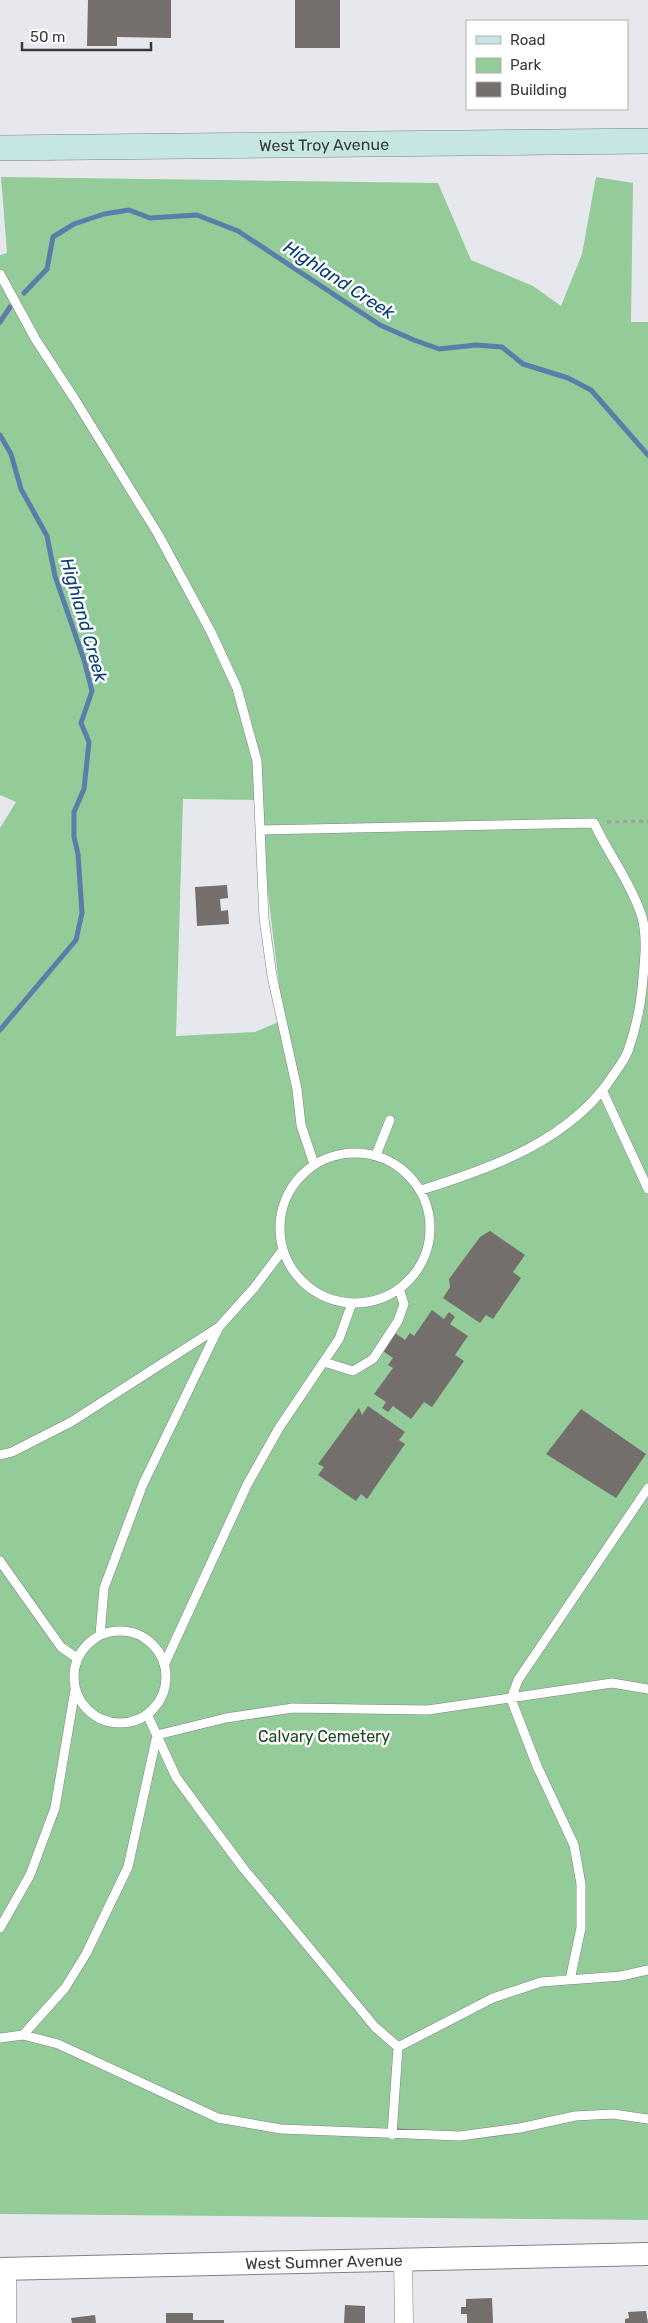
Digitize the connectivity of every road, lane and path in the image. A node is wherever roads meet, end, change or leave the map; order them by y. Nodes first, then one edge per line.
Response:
1 (648, 141) edge
2 (0, 148) edge
3 (0, 274) edge
4 (648, 821) edge
5 (594, 823) junction
6 (260, 830) junction
7 (603, 1092) junction
8 (390, 1120) dead end
9 (376, 1155) junction
10 (314, 1164) junction
11 (648, 1189) edge
12 (421, 1190) junction
13 (282, 1251) junction
14 (399, 1289) junction
15 (352, 1303) junction
16 (219, 1327) junction
17 (324, 1362) junction
18 (0, 1455) edge
19 (648, 1488) edge
20 (0, 1561) edge
21 (100, 1635) junction
22 (77, 1658) junction
23 (164, 1663) junction
24 (648, 1689) edge
25 (75, 1690) junction
26 (511, 1699) junction
27 (147, 1714) junction
28 (158, 1735) junction
29 (0, 1928) edge
30 (648, 1970) edge
31 (570, 1980) junction
32 (24, 2035) junction
33 (0, 2038) edge
34 (398, 2047) junction
35 (648, 2119) edge
36 (392, 2135) junction
37 (648, 2254) edge
38 (403, 2259) junction
39 (3, 2269) edge
40 (8, 2323) edge
41 (404, 2323) edge

1 - 2 main road, West Troy Avenue
3 - 6 lane
4 - 5 path
5 - 6 lane
5 - 7 lane
6 - 10 lane
7 - 11 lane
7 - 12 lane
8 - 9 lane
9 - 10 lane
9 - 12 lane
10 - 13 lane
12 - 14 lane
13 - 15 lane
13 - 16 lane
14 - 15 lane
14 - 17 lane
15 - 17 lane
16 - 18 lane
16 - 21 lane
17 - 23 lane
19 - 26 lane
20 - 22 lane
21 - 22 lane
21 - 23 lane
22 - 25 lane
23 - 27 lane
24 - 26 lane
25 - 27 lane
25 - 29 lane
26 - 28 lane
26 - 31 lane
27 - 28 lane
28 - 32 lane
28 - 34 lane
30 - 31 lane
31 - 34 lane
32 - 33 lane
32 - 36 lane
34 - 36 lane
35 - 36 lane
37 - 38 street, West Sumner Avenue
38 - 39 street, West Sumner Avenue
38 - 41 street
39 - 40 street

